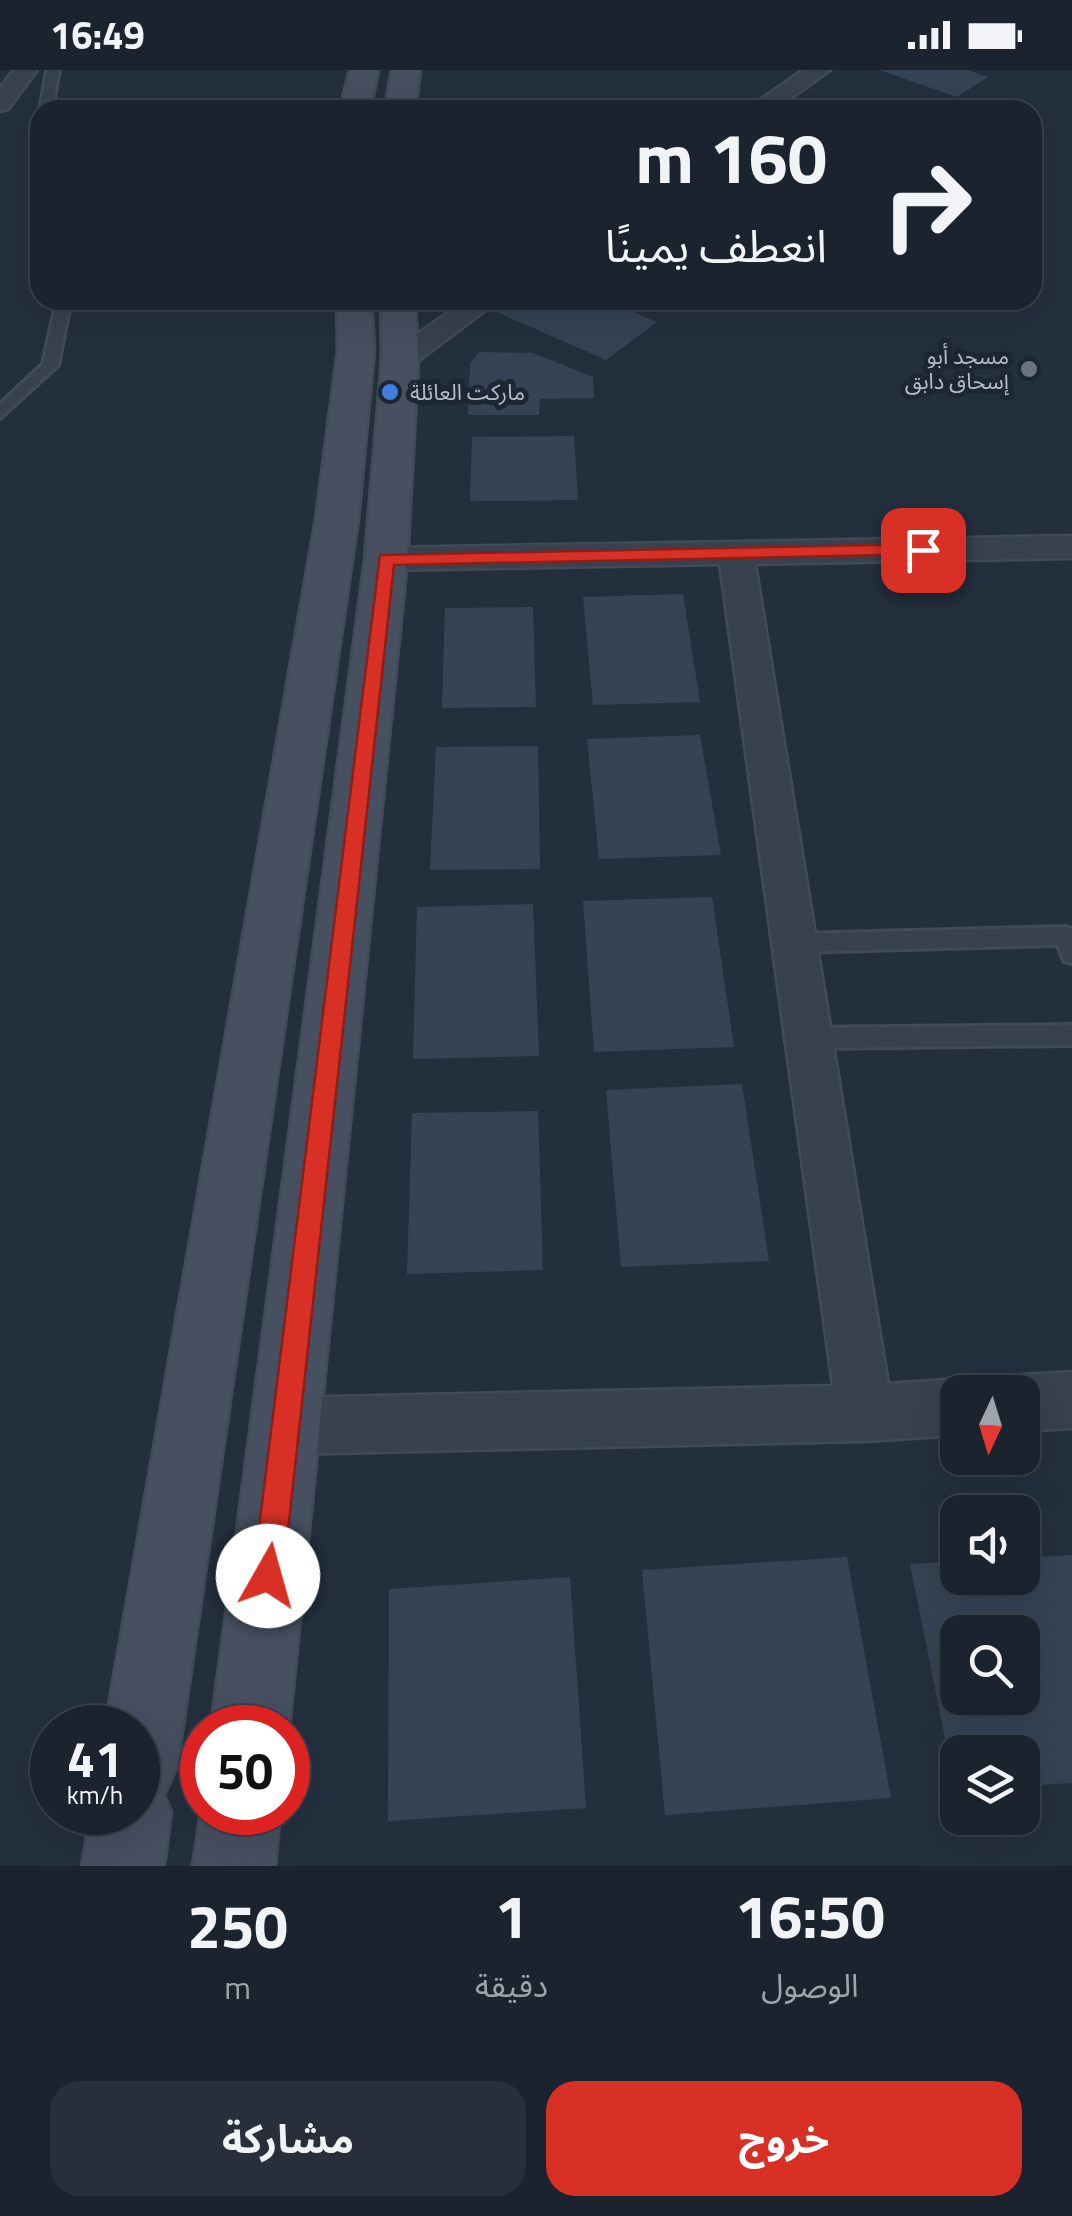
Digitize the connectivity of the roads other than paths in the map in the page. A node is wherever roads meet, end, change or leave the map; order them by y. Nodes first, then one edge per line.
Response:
1 (52, 70) edge
2 (364, 70) edge
3 (406, 70) edge
4 (819, 70) edge
5 (48, 100) edge
6 (358, 100) edge
7 (402, 100) edge
8 (773, 100) edge
9 (62, 310) edge
10 (354, 310) edge
11 (398, 310) edge
12 (471, 310) edge
13 (400, 360) junction
14 (0, 413) edge
15 (1072, 547) edge
16 (736, 553) junction
17 (386, 560) junction
18 (794, 943) junction
19 (1072, 954) edge
20 (1072, 1036) edge
21 (809, 1038) junction
22 (1072, 1400) edge
23 (1040, 1402) edge
24 (940, 1408) edge
25 (865, 1412) junction
26 (286, 1426) junction
27 (148, 1705) edge
28 (253, 1705) edge
29 (128, 1835) edge
30 (237, 1835) edge
31 (123, 1866) edge
32 (234, 1866) edge

1 - 5 lane
2 - 6 main road
3 - 7 main road
4 - 8 street
9 - 14 lane
10 - 27 main road
11 - 13 main road
12 - 13 street
13 - 17 main road
15 - 16 street
16 - 17 street
16 - 18 street
17 - 26 main road
18 - 19 lane
18 - 21 street
20 - 21 lane
21 - 25 street
22 - 23 street
24 - 25 street
25 - 26 street
26 - 28 main road
29 - 31 main road
30 - 32 main road

